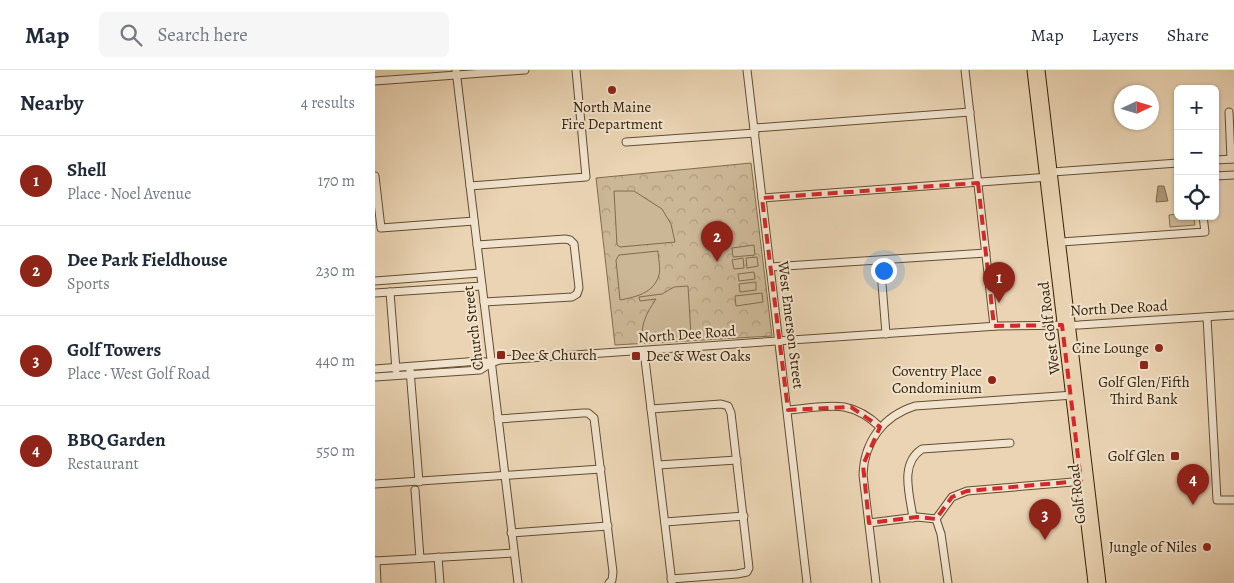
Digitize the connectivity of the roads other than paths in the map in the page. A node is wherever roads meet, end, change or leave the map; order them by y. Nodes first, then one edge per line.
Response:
1 (525, 70) edge
2 (576, 70) edge
3 (747, 70) edge
4 (965, 70) edge
5 (1032, 70) edge
6 (1040, 70) edge
7 (456, 72) edge
8 (375, 80) edge
9 (970, 112) junction
10 (1229, 112) dead end
11 (755, 130) junction
12 (626, 142) dead end
13 (1233, 159) edge
14 (1219, 160) edge
15 (1174, 163) edge
16 (1050, 175) junction
17 (1234, 175) edge
18 (375, 176) edge
19 (1219, 176) edge
20 (978, 182) junction
21 (470, 186) junction
22 (762, 198) junction
23 (377, 208) edge
24 (1204, 220) edge
25 (474, 221) junction
26 (1061, 242) junction
27 (477, 245) junction
28 (986, 253) junction
29 (770, 267) junction
30 (881, 271) dead end
31 (480, 273) junction
32 (375, 281) edge
33 (482, 286) junction
34 (390, 292) junction
35 (375, 293) edge
36 (484, 302) junction
37 (1234, 316) edge
38 (1207, 317) junction
39 (1067, 325) junction
40 (994, 326) junction
41 (886, 334) junction
42 (779, 341) junction
43 (644, 350) junction
44 (491, 363) junction
45 (410, 366) junction
46 (396, 367) junction
47 (375, 369) edge
48 (411, 374) junction
49 (396, 376) junction
50 (375, 377) edge
51 (1075, 395) junction
52 (651, 409) junction
53 (788, 410) junction
54 (498, 419) junction
55 (880, 427) junction
56 (1083, 427) joint
57 (1010, 443) dead end
58 (737, 460) junction
59 (658, 465) junction
60 (601, 469) junction
61 (505, 476) junction
62 (1085, 481) junction
63 (419, 482) junction
64 (375, 484) edge
65 (415, 490) dead end
66 (1234, 500) edge
67 (744, 516) junction
68 (913, 518) junction
69 (936, 519) junction
70 (665, 522) junction
71 (869, 523) junction
72 (608, 526) junction
73 (511, 533) junction
74 (513, 553) junction
75 (439, 557) junction
76 (420, 558) junction
77 (375, 561) edge
78 (672, 581) edge
79 (610, 582) edge
80 (377, 583) edge
81 (440, 583) edge
82 (518, 583) edge
83 (807, 583) edge
84 (876, 583) edge
85 (948, 583) edge
86 (1093, 583) edge
87 (1101, 583) edge

1 - 7 street
2 - 21 street
3 - 11 street, West Emerson Street
4 - 9 street
5 - 16 main road, West Golf Road
6 - 16 main road, West Golf Road
7 - 8 street
7 - 21 street, Church Street
9 - 11 street
9 - 20 street
10 - 13 street
11 - 12 street
11 - 22 street, West Emerson Street
13 - 14 street
15 - 16 street
16 - 20 street
16 - 26 main road, West Golf Road
16 - 39 main road, West Golf Road
17 - 19 street
18 - 23 street
20 - 22 street
20 - 28 street
21 - 25 street, Church Street
22 - 29 street, West Emerson Street
23 - 25 street
24 - 26 street
25 - 27 street, Church Street
26 - 39 main road, West Golf Road
27 - 31 street, Church Street
27 - 36 street
28 - 29 street
28 - 40 street
29 - 42 street, West Emerson Street
30 - 41 street
31 - 32 street
31 - 33 street, Church Street
33 - 34 street
33 - 36 street, Church Street
34 - 35 street
34 - 46 street
36 - 44 street, Church Street
37 - 38 street, North Dee Road
38 - 39 street, North Dee Road
38 - 66 street
39 - 40 street, North Dee Road
39 - 51 main road, West Golf Road
40 - 41 street, North Dee Road
41 - 42 street, North Dee Road
42 - 43 street, North Dee Road
42 - 53 street, West Emerson Street
43 - 44 street, North Dee Road
43 - 52 street
44 - 45 street
44 - 48 street
44 - 54 street, Church Street
45 - 46 street
45 - 48 street
46 - 47 street
46 - 49 street
48 - 49 street
48 - 63 street
49 - 50 street
51 - 55 street
51 - 56 main road, West Golf Road
51 - 62 main road, West Golf Road
52 - 58 street
52 - 59 street
53 - 55 street
53 - 83 street, West Emerson Street
54 - 60 street
54 - 61 street, Church Street
55 - 71 street
56 - 62 main road, Golf Road
57 - 68 street
58 - 59 street
58 - 67 street
59 - 70 street
60 - 61 street
60 - 72 street
61 - 63 street
61 - 73 street, Church Street
62 - 69 street
62 - 86 main road, West Golf Road
62 - 87 main road, Golf Road
63 - 64 street
65 - 76 street
67 - 70 street
67 - 78 street
68 - 69 street
68 - 71 street
69 - 85 street
70 - 78 street
71 - 84 street
72 - 73 street
72 - 79 street
73 - 74 street, Church Street
74 - 75 street
74 - 82 street, Church Street
75 - 76 street
75 - 81 street
76 - 77 street
77 - 80 street

